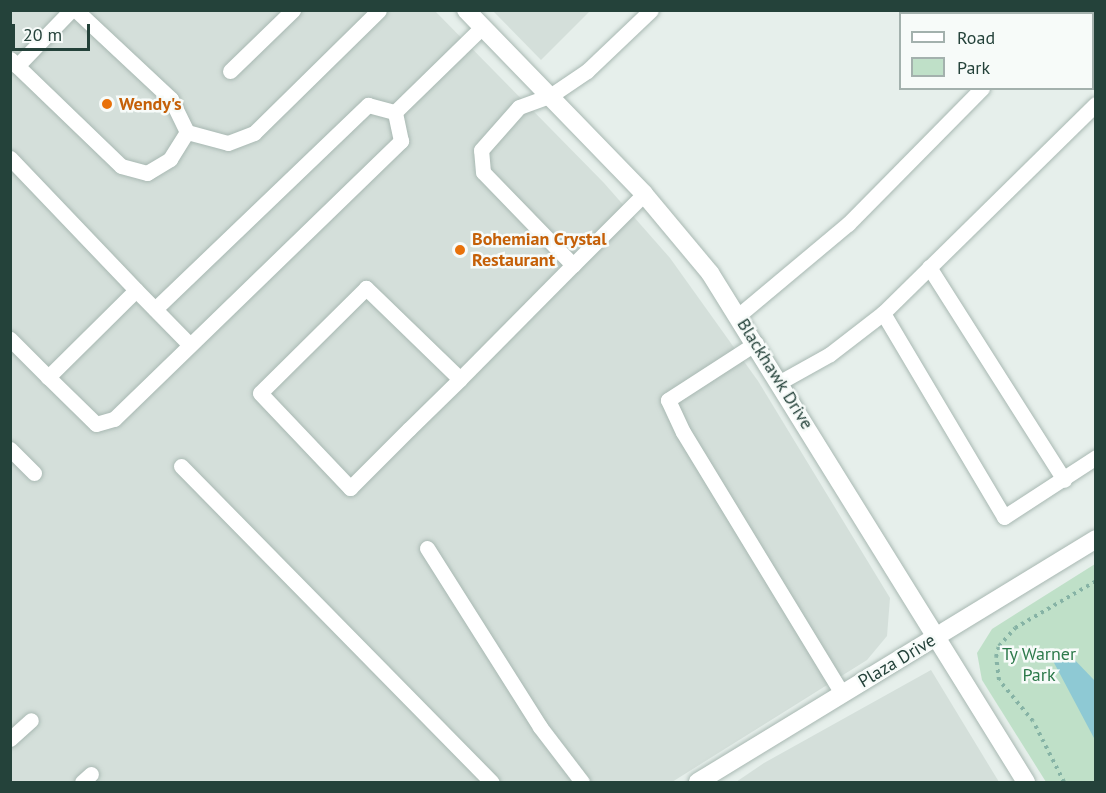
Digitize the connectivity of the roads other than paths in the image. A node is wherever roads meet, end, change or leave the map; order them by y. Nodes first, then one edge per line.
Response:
1 (71, 10) edge
2 (76, 10) edge
3 (293, 10) edge
4 (379, 10) edge
5 (466, 10) edge
6 (651, 10) edge
7 (482, 27) junction
8 (14, 63) edge
9 (230, 71) dead end
10 (980, 90) edge
11 (550, 96) junction
12 (1095, 104) edge
13 (395, 112) junction
14 (187, 132) junction
15 (10, 158) edge
16 (644, 194) junction
17 (573, 265) junction
18 (929, 267) junction
19 (136, 290) junction
20 (155, 309) junction
21 (883, 313) junction
22 (739, 315) junction
23 (10, 339) edge
24 (756, 343) junction
25 (190, 345) junction
26 (48, 376) junction
27 (460, 378) junction
28 (780, 382) junction
29 (10, 449) edge
30 (1095, 457) edge
31 (181, 466) dead end
32 (34, 472) dead end
33 (1064, 480) junction
34 (1095, 539) edge
35 (427, 548) dead end
36 (937, 636) junction
37 (842, 694) junction
38 (31, 720) dead end
39 (10, 739) edge
40 (492, 783) edge
41 (582, 783) edge
42 (698, 783) edge
43 (1026, 783) edge

1 - 8 lane
2 - 14 lane
3 - 9 lane
4 - 14 lane
5 - 7 street, Blackhawk Drive
6 - 11 lane
7 - 11 street, Blackhawk Drive
7 - 13 lane
8 - 14 lane
10 - 22 lane
11 - 16 street, Blackhawk Drive
11 - 17 lane
12 - 18 lane
13 - 20 lane
13 - 25 lane
15 - 19 lane
16 - 17 lane
16 - 22 street, Blackhawk Drive
17 - 27 lane
18 - 21 lane
18 - 33 lane
19 - 20 lane
19 - 26 lane
20 - 25 lane
21 - 28 lane
21 - 33 lane
22 - 24 street, Blackhawk Drive
23 - 26 lane
24 - 28 street, Blackhawk Drive
24 - 37 lane
25 - 26 lane
27 - 27 lane
28 - 36 street, Blackhawk Drive
29 - 32 lane
30 - 33 lane
31 - 40 lane
34 - 36 street, Plaza Drive
35 - 41 lane
36 - 37 street, Plaza Drive
36 - 43 street, Blackhawk Drive
37 - 42 street, Plaza Drive
38 - 39 lane

